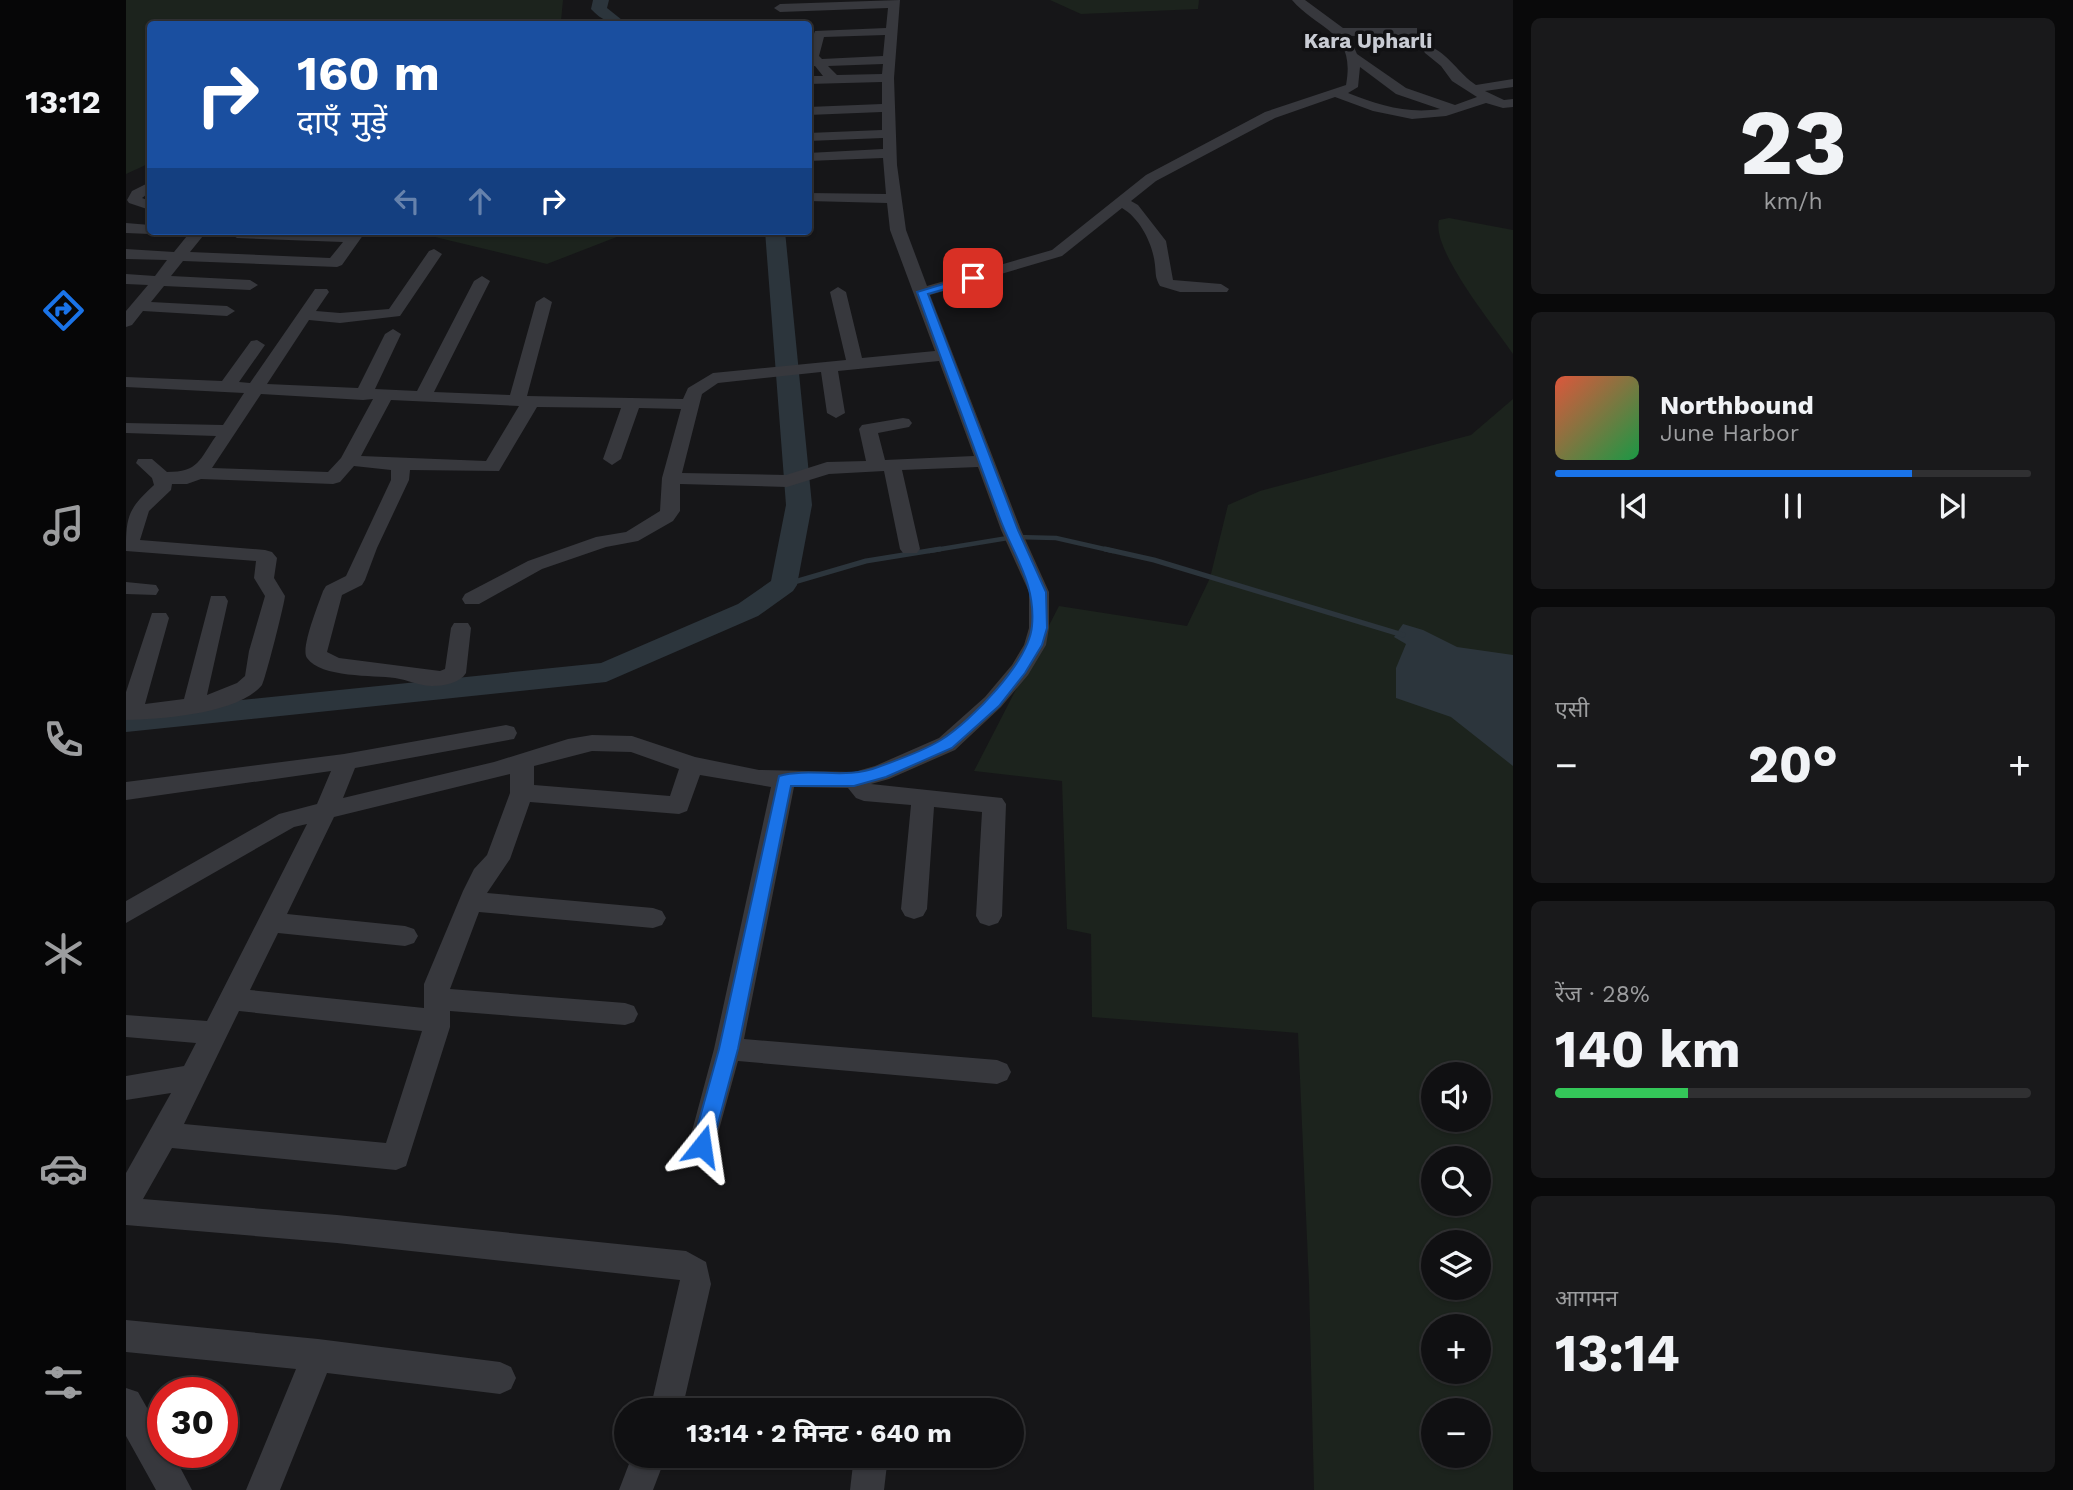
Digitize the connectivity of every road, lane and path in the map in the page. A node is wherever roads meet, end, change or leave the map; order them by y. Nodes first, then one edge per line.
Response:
1 (1298, 0) edge
2 (894, 2) edge
3 (780, 8) dead end
4 (1413, 31) dead end
5 (1342, 32) junction
6 (887, 45) junction
7 (812, 46) edge
8 (852, 46) dead end
9 (812, 48) edge
10 (1429, 50) dead end
11 (1352, 56) junction
12 (813, 63) edge
13 (888, 78) junction
14 (833, 79) junction
15 (812, 80) edge
16 (1513, 83) edge
17 (1474, 89) junction
18 (1337, 93) junction
19 (1487, 99) junction
20 (1513, 103) edge
21 (889, 108) junction
22 (1455, 109) junction
23 (812, 111) edge
24 (889, 135) junction
25 (812, 137) edge
26 (890, 153) junction
27 (812, 157) edge
28 (147, 188) edge
29 (812, 197) edge
30 (893, 199) junction
31 (1121, 201) junction
32 (147, 205) edge
33 (126, 228) edge
34 (147, 229) edge
35 (196, 235) edge
36 (234, 235) edge
37 (354, 235) edge
38 (126, 254) edge
39 (434, 254) dead end
40 (181, 257) junction
41 (215, 258) junction
42 (126, 279) edge
43 (160, 280) junction
44 (482, 281) dead end
45 (250, 285) dead end
46 (1221, 289) dead end
47 (321, 292) dead end
48 (838, 292) dead end
49 (922, 292) junction
50 (544, 302) dead end
51 (227, 311) dead end
52 (132, 312) edge
53 (305, 315) junction
54 (393, 334) dead end
55 (257, 345) dead end
56 (946, 355) junction
57 (855, 364) junction
58 (822, 367) junction
59 (126, 382) edge
60 (227, 386) junction
61 (258, 387) junction
62 (363, 395) junction
63 (384, 396) junction
64 (422, 397) junction
65 (524, 401) junction
66 (632, 403) junction
67 (690, 404) junction
68 (836, 413) dead end
69 (903, 423) dead end
70 (126, 428) edge
71 (229, 431) junction
72 (612, 459) dead end
73 (349, 460) junction
74 (986, 461) junction
75 (145, 463) dead end
76 (393, 464) junction
77 (885, 465) junction
78 (199, 472) junction
79 (161, 478) junction
80 (671, 478) junction
81 (128, 545) edge
82 (910, 549) dead end
83 (126, 588) edge
84 (149, 590) dead end
85 (472, 598) dead end
86 (218, 601) dead end
87 (159, 618) dead end
88 (461, 628) dead end
89 (194, 703) junction
90 (129, 712) edge
91 (506, 733) dead end
92 (522, 761) junction
93 (344, 762) junction
94 (692, 765) junction
95 (784, 780) junction
96 (854, 780) junction
97 (126, 791) edge
98 (522, 793) junction
99 (923, 797) junction
100 (326, 810) junction
101 (137, 897) edge
102 (471, 901) junction
103 (914, 909) dead end
104 (126, 913) edge
105 (989, 916) dead end
106 (653, 918) dead end
107 (270, 922) junction
108 (405, 936) dead end
109 (231, 999) junction
110 (437, 1011) junction
111 (625, 1014) dead end
112 (126, 1026) edge
113 (214, 1033) junction
114 (728, 1049) junction
115 (997, 1072) dead end
116 (192, 1077) junction
117 (126, 1088) edge
118 (164, 1135) junction
119 (702, 1146) dead end
120 (126, 1200) edge
121 (126, 1211) edge
122 (126, 1336) edge
123 (318, 1355) junction
124 (500, 1378) dead end
125 (669, 1398) edge
126 (126, 1404) edge
127 (644, 1468) edge
128 (870, 1468) edge
129 (175, 1490) edge
130 (262, 1490) edge
131 (636, 1490) edge
132 (867, 1490) edge

1 - 5 street
2 - 3 street
2 - 6 street
4 - 5 street
5 - 11 street
6 - 7 street
6 - 12 street
6 - 13 street
8 - 9 street
10 - 17 street
11 - 18 street
11 - 22 street
12 - 14 street
13 - 14 street
13 - 21 street
14 - 15 street
16 - 17 street
17 - 19 street
18 - 22 street
18 - 31 street
19 - 20 street
19 - 22 street
21 - 23 street
21 - 24 street
24 - 25 street
24 - 26 street
26 - 27 street
26 - 30 street
28 - 32 street
29 - 30 street
30 - 49 street
31 - 46 street
31 - 49 street
33 - 34 street
35 - 40 street
36 - 41 street
37 - 41 street
38 - 40 street
39 - 53 street
40 - 41 street
40 - 43 street
42 - 43 street
43 - 45 street
43 - 52 street
44 - 64 street
47 - 53 street
48 - 57 street
49 - 56 street
50 - 65 street
51 - 52 street
53 - 61 street
54 - 62 street
55 - 60 street
56 - 57 street
56 - 74 street
57 - 58 street
58 - 67 street
58 - 68 street
59 - 60 street
60 - 61 street
61 - 62 street
61 - 71 street
62 - 63 street
63 - 64 street
63 - 73 street
64 - 65 street
65 - 66 street
65 - 76 street
66 - 67 street
66 - 72 street
67 - 80 street
69 - 77 street
70 - 71 street
71 - 78 street
73 - 76 street
73 - 78 street
74 - 77 street
74 - 96 street
75 - 79 street
76 - 88 street
77 - 80 street
77 - 82 street
78 - 79 street
79 - 81 street
80 - 85 street
81 - 89 street
83 - 84 street
86 - 89 street
87 - 90 street
89 - 90 street
91 - 93 street
92 - 94 street
92 - 98 street
92 - 100 street
93 - 97 street
93 - 100 street
94 - 95 street
94 - 98 street
95 - 96 street
95 - 114 street
96 - 99 street
98 - 102 street
99 - 103 street
99 - 105 street
100 - 101 street
100 - 107 street
101 - 104 street
102 - 106 street
102 - 110 street
107 - 108 street
107 - 109 street
109 - 110 street
109 - 113 street
110 - 111 street
110 - 118 street
112 - 113 street
113 - 116 street
114 - 115 street
114 - 119 street
116 - 117 street
116 - 118 street
118 - 120 street
121 - 125 street
122 - 123 street
123 - 124 street
123 - 130 street
126 - 129 street
127 - 131 street
128 - 132 street

